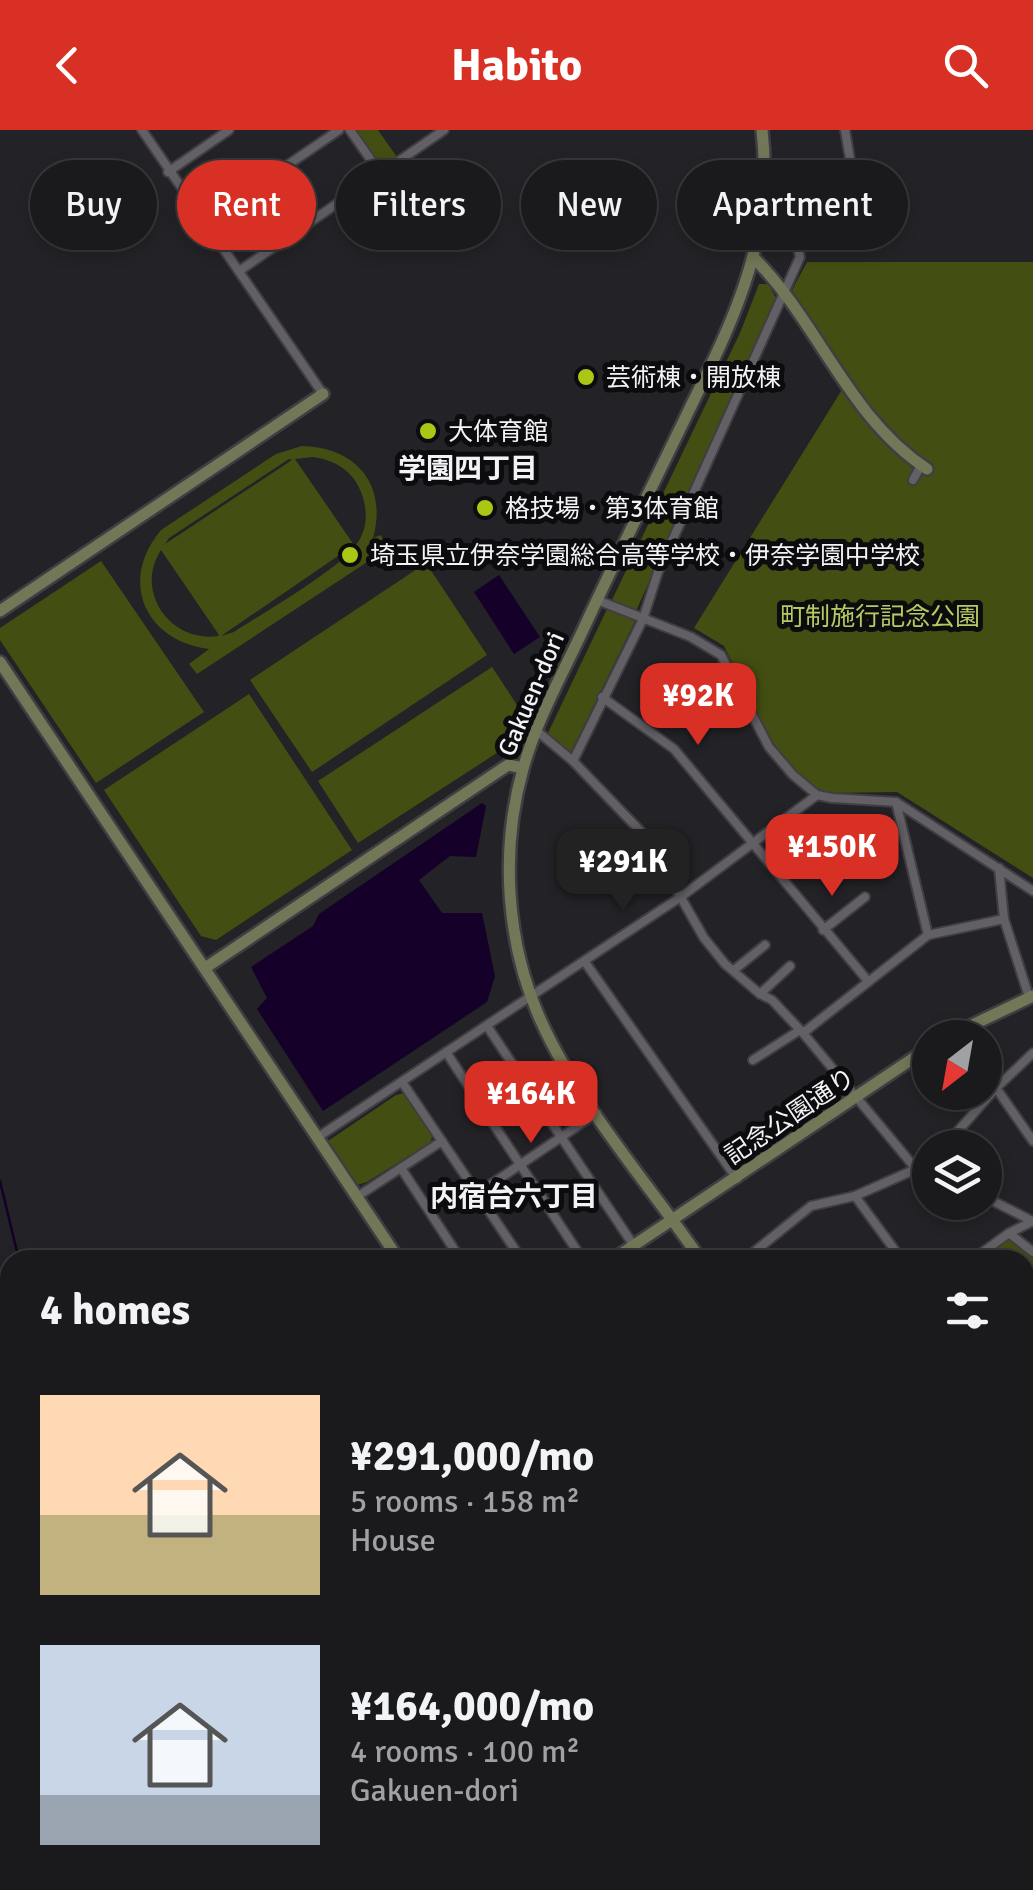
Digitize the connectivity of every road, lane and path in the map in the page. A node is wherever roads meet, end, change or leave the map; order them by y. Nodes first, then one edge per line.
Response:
1 (142, 130) edge
2 (229, 130) edge
3 (339, 130) edge
4 (350, 130) edge
5 (444, 130) edge
6 (762, 130) edge
7 (844, 130) edge
8 (295, 160) edge
9 (371, 160) edge
10 (399, 160) edge
11 (764, 160) edge
12 (850, 160) edge
13 (168, 172) junction
14 (177, 184) edge
15 (336, 203) edge
16 (225, 250) edge
17 (755, 250) edge
18 (799, 250) edge
19 (754, 258) junction
20 (240, 270) junction
21 (785, 292) junction
22 (322, 394) joint
23 (924, 468) joint
24 (913, 480) dead end
25 (596, 600) junction
26 (0, 611) edge
27 (642, 619) junction
28 (0, 662) edge
29 (602, 697) junction
30 (536, 731) junction
31 (572, 761) junction
32 (523, 768) junction
33 (817, 794) junction
34 (896, 802) junction
35 (752, 844) junction
36 (999, 868) junction
37 (1033, 891) edge
38 (682, 896) junction
39 (865, 896) dead end
40 (1004, 920) junction
41 (823, 930) junction
42 (928, 935) junction
43 (764, 945) dead end
44 (585, 962) junction
45 (790, 966) dead end
46 (205, 968) junction
47 (734, 970) junction
48 (868, 982) junction
49 (760, 994) junction
50 (531, 998) junction
51 (1032, 999) edge
52 (985, 1020) edge
53 (487, 1026) junction
54 (802, 1032) junction
55 (446, 1052) junction
56 (1033, 1053) edge
57 (753, 1060) dead end
58 (912, 1060) edge
59 (402, 1082) junction
60 (1002, 1082) edge
61 (1002, 1097) edge
62 (856, 1099) junction
63 (977, 1110) edge
64 (597, 1113) junction
65 (959, 1130) edge
66 (318, 1137) junction
67 (562, 1137) junction
68 (442, 1141) junction
69 (1033, 1141) edge
70 (912, 1157) edge
71 (521, 1165) junction
72 (401, 1168) junction
73 (912, 1171) edge
74 (736, 1179) junction
75 (478, 1193) junction
76 (358, 1196) junction
77 (854, 1196) junction
78 (1002, 1206) edge
79 (674, 1220) junction
80 (1032, 1221) edge
81 (1009, 1233) junction
82 (634, 1246) junction
83 (393, 1250) edge
84 (454, 1250) edge
85 (515, 1250) edge
86 (576, 1250) edge
87 (628, 1250) edge
88 (694, 1250) edge
89 (756, 1250) edge
90 (894, 1250) edge
91 (986, 1250) edge
92 (1030, 1250) edge

1 - 13 street
2 - 13 street
3 - 8 street
4 - 9 street
5 - 10 street
6 - 11 street, Gakuen-dori
7 - 12 street
13 - 14 street
15 - 20 street
16 - 20 street
17 - 19 street, Gakuen-dori
18 - 21 street
19 - 21 street
19 - 25 street, Gakuen-dori
20 - 22 street
21 - 23 street
21 - 27 street
22 - 26 street
23 - 24 street
25 - 27 street
25 - 30 street, Gakuen-dori
27 - 29 street
27 - 33 street
28 - 46 street
29 - 31 street
29 - 35 street
30 - 31 street
30 - 32 street, Gakuen-dori
31 - 38 street
32 - 46 street
32 - 50 street, Gakuen-dori
33 - 34 street
33 - 35 street
34 - 36 street
34 - 42 street
35 - 38 street
35 - 41 street
36 - 37 street
36 - 40 street
38 - 44 street
38 - 47 street
39 - 41 street
40 - 42 street
40 - 51 street
41 - 48 street
42 - 48 street
43 - 47 street
44 - 50 street
44 - 74 street
45 - 49 street
46 - 66 street
47 - 49 street
48 - 54 street
49 - 54 street
50 - 53 street
50 - 64 street, Gakuen-dori
51 - 52 street
53 - 55 street
53 - 67 street
54 - 57 street
54 - 62 street
55 - 59 street
55 - 71 street
56 - 60 street
58 - 62 street, 記念公園通り
59 - 66 street
59 - 68 street
61 - 69 street
62 - 70 street
62 - 74 street, 記念公園通り
63 - 65 street
64 - 67 street
64 - 79 street, Gakuen-dori
66 - 76 street
67 - 71 street
67 - 82 street
68 - 72 street
68 - 75 street
71 - 75 street
71 - 86 street
72 - 76 street
72 - 84 street
73 - 77 street
74 - 79 street, 記念公園通り
75 - 85 street
76 - 83 street
77 - 89 street
77 - 90 street
78 - 80 street
79 - 82 street, 記念公園通り
79 - 88 street, Gakuen-dori
80 - 81 street
81 - 91 street
81 - 92 street
82 - 87 street, 記念公園通り

